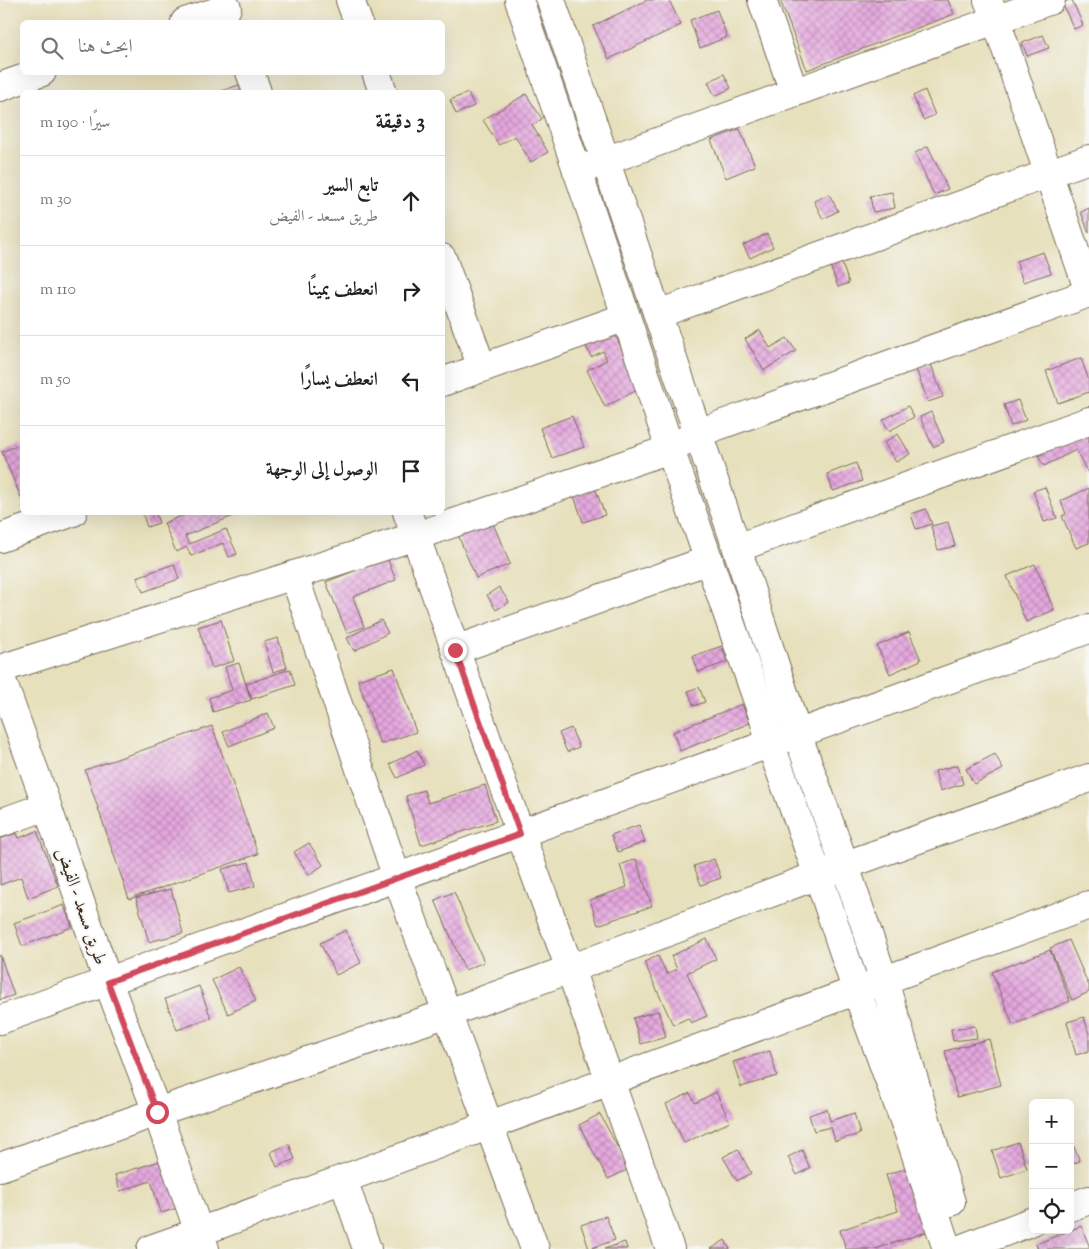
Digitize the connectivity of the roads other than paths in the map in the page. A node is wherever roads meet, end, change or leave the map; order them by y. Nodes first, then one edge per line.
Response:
1 (350, 0) edge
2 (519, 0) edge
3 (551, 0) edge
4 (762, 0) edge
5 (1051, 0) edge
6 (228, 10) edge
7 (992, 10) edge
8 (192, 20) edge
9 (357, 20) edge
10 (34, 75) edge
11 (251, 75) edge
12 (377, 75) edge
13 (0, 87) edge
14 (256, 90) edge
15 (382, 90) edge
16 (794, 92) junction
17 (1089, 159) edge
18 (606, 160) junction
19 (577, 170) junction
20 (1048, 174) junction
21 (445, 266) edge
22 (1089, 293) edge
23 (658, 314) junction
24 (626, 317) junction
25 (482, 368) junction
26 (445, 381) edge
27 (1089, 421) edge
28 (698, 433) junction
29 (670, 449) junction
30 (445, 514) edge
31 (65, 515) edge
32 (442, 515) edge
33 (411, 524) edge
34 (0, 538) edge
35 (737, 548) junction
36 (709, 560) junction
37 (294, 575) junction
38 (1089, 629) edge
39 (455, 650) junction
40 (0, 669) edge
41 (0, 674) edge
42 (798, 733) junction
43 (770, 743) junction
44 (1089, 778) edge
45 (47, 806) junction
46 (0, 823) edge
47 (520, 834) junction
48 (845, 866) junction
49 (818, 876) junction
50 (397, 878) junction
51 (1089, 905) edge
52 (570, 968) junction
53 (884, 981) junction
54 (108, 982) junction
55 (857, 992) junction
56 (448, 1013) junction
57 (0, 1020) edge
58 (610, 1081) junction
59 (157, 1112) junction
60 (488, 1126) junction
61 (0, 1167) edge
62 (343, 1179) junction
63 (1089, 1200) edge
64 (1074, 1206) edge
65 (1029, 1222) edge
66 (202, 1241) edge
67 (150, 1249) edge
68 (367, 1249) edge
69 (535, 1249) edge
70 (670, 1249) edge
71 (958, 1249) edge

1 - 9 street
2 - 19 street
3 - 18 street
4 - 16 street
5 - 7 street
6 - 8 street
7 - 16 street
7 - 20 street
10 - 13 street
11 - 14 street
12 - 15 street
16 - 18 street
17 - 20 street
18 - 19 street
18 - 23 street
19 - 24 street
20 - 22 street
20 - 23 street
21 - 25 street
22 - 28 street
23 - 28 street
24 - 25 street
24 - 29 street
25 - 26 street
27 - 35 street
28 - 29 street
28 - 35 street
29 - 30 street
29 - 36 street
31 - 34 street
32 - 33 street
33 - 37 street
33 - 39 street
35 - 42 street
36 - 39 street
36 - 43 street
37 - 40 street
37 - 50 street
38 - 42 street
39 - 47 street
41 - 45 street, طريق مسعد - الفيض
42 - 43 street
42 - 48 street
43 - 47 street
43 - 49 street
44 - 48 street
45 - 46 street
45 - 54 street, طريق مسعد - الفيض
47 - 50 street
47 - 52 street
48 - 49 street
48 - 53 street
49 - 52 street
49 - 55 street
50 - 54 street
50 - 56 street
51 - 53 street
52 - 56 street
52 - 58 street
53 - 55 street
53 - 71 street
54 - 57 street
54 - 59 street, طريق مسعد - الفيض
55 - 58 street
55 - 71 street
56 - 59 street
56 - 60 street
58 - 60 street
58 - 70 street
59 - 61 street
59 - 66 street, طريق مسعد - الفيض
60 - 62 street
60 - 69 street
62 - 66 street
62 - 68 street
63 - 64 street
65 - 71 street
66 - 67 street

